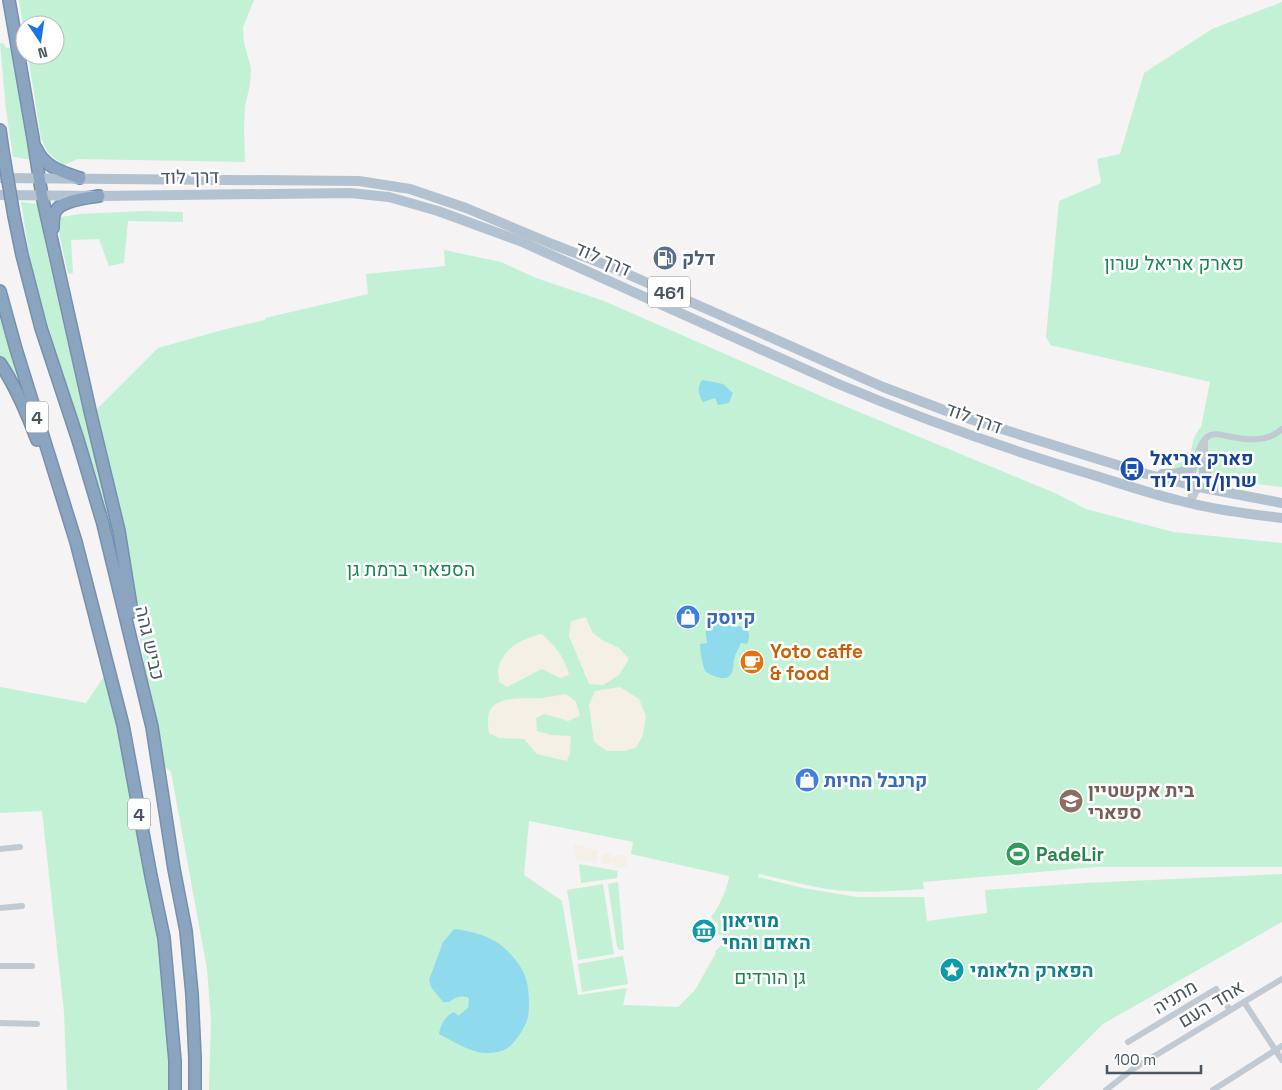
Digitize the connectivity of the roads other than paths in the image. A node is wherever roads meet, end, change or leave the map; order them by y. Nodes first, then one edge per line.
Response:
1 (8, 0) edge
2 (0, 130) edge
3 (33, 138) junction
4 (0, 178) edge
5 (39, 178) junction
6 (80, 178) junction
7 (0, 195) edge
8 (42, 196) junction
9 (99, 196) junction
10 (0, 291) edge
11 (70, 323) junction
12 (0, 363) edge
13 (1282, 428) edge
14 (1199, 464) junction
15 (1146, 474) junction
16 (1195, 486) junction
17 (1231, 494) junction
18 (1190, 503) junction
19 (1282, 503) edge
20 (1282, 518) edge
21 (76, 542) junction
22 (152, 727) junction
23 (20, 847) dead end
24 (0, 849) edge
25 (22, 906) dead end
26 (0, 908) edge
27 (0, 966) edge
28 (32, 966) dead end
29 (1282, 979) edge
30 (1244, 1002) junction
31 (1230, 1010) junction
32 (0, 1024) edge
33 (37, 1024) dead end
34 (1128, 1042) dead end
35 (1279, 1048) edge
36 (1282, 1060) edge
37 (175, 1090) edge
38 (195, 1090) edge
39 (1106, 1090) edge
40 (1212, 1090) edge

1 - 3 highway
2 - 22 highway, כביש גהה / 4, bridge
3 - 5 highway
3 - 6 highway
4 - 5 main road, דרך לוד / 461
5 - 6 main road, דרך לוד / 461
5 - 8 highway
6 - 15 main road, דרך לוד / 461
7 - 8 main road, דרך לוד / 461
8 - 9 main road, דרך לוד / 461
8 - 11 highway
9 - 11 highway
9 - 18 main road, דרך לוד / 461
10 - 21 highway, 4
11 - 22 highway
12 - 21 highway
13 - 14 street
14 - 15 main road
14 - 16 street
14 - 17 main road
15 - 16 main road, דרך לוד / 461
16 - 17 main road, דרך לוד / 461
16 - 18 street
17 - 19 main road, דרך לוד / 461
18 - 20 main road, דרך לוד / 461
21 - 37 highway, 4
22 - 38 highway, כביש גהה / 4
23 - 24 street
25 - 26 street
27 - 28 street
29 - 30 street, אחד העם
30 - 31 street, אחד העם
30 - 35 street
31 - 34 street, מתניה
31 - 39 street, אחד העם
32 - 33 street
35 - 36 street
35 - 40 street

